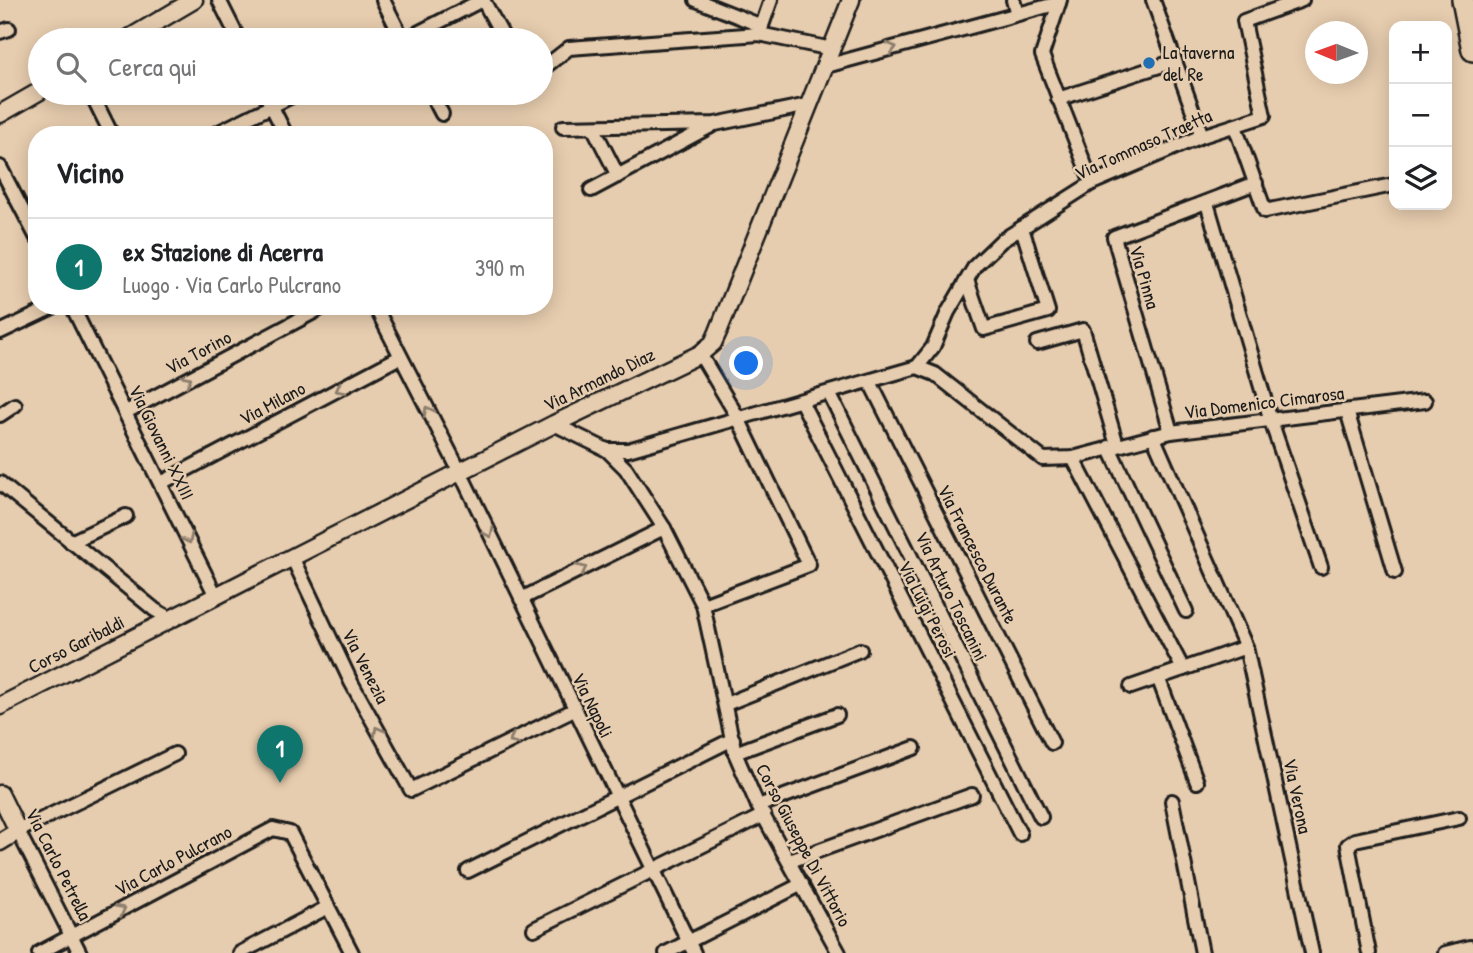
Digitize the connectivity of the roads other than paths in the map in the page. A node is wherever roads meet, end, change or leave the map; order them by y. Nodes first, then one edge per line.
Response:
1 (194, 0) edge
2 (219, 0) edge
3 (383, 0) edge
4 (696, 0) edge
5 (771, 0) edge
6 (851, 0) edge
7 (1013, 0) edge
8 (1153, 0) edge
9 (1302, 0) edge
10 (1464, 0) edge
11 (476, 1) edge
12 (1059, 1) edge
13 (1017, 14) junction
14 (146, 28) edge
15 (233, 28) edge
16 (398, 28) edge
17 (426, 28) edge
18 (496, 28) edge
19 (761, 30) junction
20 (832, 49) junction
21 (1473, 50) edge
22 (553, 61) edge
23 (1175, 61) junction
24 (826, 65) junction
25 (28, 98) edge
26 (1058, 99) junction
27 (97, 105) edge
28 (437, 105) edge
29 (808, 105) junction
30 (271, 106) joint
31 (0, 114) edge
32 (442, 114) dead end
33 (715, 124) junction
34 (1235, 125) junction
35 (108, 126) edge
36 (231, 126) edge
37 (281, 126) edge
38 (562, 127) dead end
39 (593, 127) junction
40 (1202, 136) junction
41 (0, 166) edge
42 (618, 176) junction
43 (1092, 183) junction
44 (1256, 184) junction
45 (1389, 186) edge
46 (592, 190) dead end
47 (1207, 203) junction
48 (28, 220) edge
49 (1022, 228) junction
50 (967, 280) junction
51 (36, 315) edge
52 (77, 315) edge
53 (308, 315) edge
54 (379, 315) edge
55 (0, 332) edge
56 (1037, 343) dead end
57 (701, 354) junction
58 (400, 357) junction
59 (917, 367) junction
60 (870, 382) junction
61 (829, 393) junction
62 (801, 401) junction
63 (1425, 401) dead end
64 (15, 405) dead end
65 (1347, 411) junction
66 (126, 412) junction
67 (0, 415) edge
68 (737, 416) junction
69 (1271, 421) junction
70 (554, 424) junction
71 (1171, 432) junction
72 (1153, 436) junction
73 (1113, 446) junction
74 (607, 450) junction
75 (1073, 458) junction
76 (460, 472) junction
77 (0, 483) edge
78 (161, 483) junction
79 (126, 516) dead end
80 (664, 528) junction
81 (71, 542) junction
82 (292, 557) junction
83 (1321, 567) dead end
84 (1395, 572) dead end
85 (216, 596) junction
86 (521, 599) junction
87 (703, 605) junction
88 (1186, 611) dead end
89 (171, 619) junction
90 (1246, 647) junction
91 (860, 650) dead end
92 (1183, 669) junction
93 (1158, 677) junction
94 (1131, 687) dead end
95 (726, 704) junction
96 (0, 706) edge
97 (574, 710) junction
98 (837, 715) dead end
99 (733, 739) junction
100 (1052, 743) dead end
101 (914, 748) dead end
102 (735, 753) junction
103 (175, 754) dead end
104 (1197, 782) dead end
105 (0, 794) edge
106 (972, 795) dead end
107 (615, 796) junction
108 (1172, 801) dead end
109 (761, 811) junction
110 (1041, 817) dead end
111 (1459, 818) dead end
112 (19, 831) junction
113 (1020, 834) dead end
114 (0, 842) edge
115 (790, 860) junction
116 (653, 868) junction
117 (468, 871) dead end
118 (802, 884) junction
119 (328, 907) junction
120 (534, 929) dead end
121 (72, 936) junction
122 (691, 947) edge
123 (1470, 947) dead end
124 (39, 953) edge
125 (80, 953) edge
126 (240, 953) edge
127 (352, 953) edge
128 (666, 953) edge
129 (839, 953) edge
130 (1202, 953) edge
131 (1312, 953) edge
132 (1369, 953) edge
133 (1446, 953) edge

1 - 14 main road
2 - 15 street
3 - 16 street
4 - 19 street
5 - 19 street
6 - 20 main road, Via Armando Diaz
7 - 13 street
8 - 23 street
9 - 34 street, Via Tommaso Traetta
10 - 21 highway
11 - 17 street
11 - 18 street
12 - 13 street
12 - 26 street
24 -> 13 street
19 - 20 street
19 - 22 street
20 - 24 main road, Via Armando Diaz
23 - 26 street
23 - 40 street
24 - 29 main road, Via Armando Diaz
25 - 31 main road
26 - 43 street
27 - 35 street
28 - 32 street
29 - 33 street
29 - 57 main road, Via Armando Diaz
30 - 36 street
30 - 37 street
33 - 39 street
33 - 42 street
34 - 40 street, Via Tommaso Traetta
34 - 44 street
38 - 39 street
39 - 42 street
40 - 43 street, Via Tommaso Traetta
41 - 48 street
42 - 46 street
43 - 49 street, Via Tommaso Traetta
44 - 45 street
44 - 47 street, Via Pinna
47 - 69 street
47 - 71 street, Via Pinna
49 - 50 street, Via Tommaso Traetta
49 - 50 street
50 - 59 street, Via Tommaso Traetta
51 - 55 street
52 - 66 street, Via Giovanni XXIII
66 -> 53 street, Via Torino
54 - 58 street, Via Napoli
56 - 73 street
57 - 68 street
57 - 70 main road, Via Armando Diaz
76 -> 58 street, Via Napoli
58 -> 78 street, Via Milano
59 - 60 street
59 - 75 street, Via Domenico Cimarosa
60 - 61 street
60 - 100 street, Via Francesco Durante
61 - 62 street
61 - 110 street, Via Arturo Toscanini
62 - 68 street
62 - 113 street, Via Luigi Perosi
63 - 65 street, Via Domenico Cimarosa
64 - 67 street
65 - 69 street, Via Domenico Cimarosa
65 - 84 street
66 - 78 street, Via Giovanni XXIII
68 - 74 street
68 - 87 street
69 - 71 street, Via Domenico Cimarosa
69 - 83 street
70 - 74 street
70 - 76 main road, Via Armando Diaz
71 - 72 street, Via Domenico Cimarosa
72 - 73 street, Via Domenico Cimarosa
72 - 90 street, Via Verona
73 - 75 street, Via Domenico Cimarosa
73 - 88 street
74 - 80 street, Corso Giuseppe Di Vittorio
75 - 92 street
76 - 82 main road, Via Armando Diaz
76 -> 86 street, Via Napoli
77 - 81 street
78 -> 85 street, Via Giovanni XXIII
79 - 81 street
86 -> 80 street
80 - 87 street, Corso Giuseppe Di Vittorio
81 - 89 street
82 - 85 main road, Via Armando Diaz
97 -> 82 street, Via Venezia
85 - 89 main road, Via Armando Diaz
86 - 97 street, Via Napoli
87 - 95 street, Corso Giuseppe Di Vittorio
89 - 96 main road, Corso Garibaldi
90 - 92 street
90 - 131 street, Via Verona
91 - 95 street
92 - 93 street
93 - 94 street
93 - 104 street
95 - 99 street, Corso Giuseppe Di Vittorio
97 - 107 street, Via Napoli
98 - 102 street
99 - 102 street, Corso Giuseppe Di Vittorio
99 - 107 street
101 - 109 street
102 - 109 street, Corso Giuseppe Di Vittorio
103 - 112 street
105 - 112 main road, Via Carlo Petrella
106 - 115 street
107 - 116 street, Via Napoli
107 - 117 street
108 - 130 street
109 - 115 street, Corso Giuseppe Di Vittorio
109 - 116 street
111 - 132 street
112 - 114 main road
112 - 121 street, Via Carlo Petrella
115 - 118 street, Corso Giuseppe Di Vittorio
116 - 120 street
116 - 122 street, Via Napoli
118 - 122 street
118 - 129 street, Corso Giuseppe Di Vittorio
121 -> 119 street, Via Carlo Pulcrano
119 - 126 street
119 - 127 street
121 - 124 street, Via Carlo Pulcrano
121 - 125 street, Via Carlo Petrella
122 - 128 street
123 - 133 street

